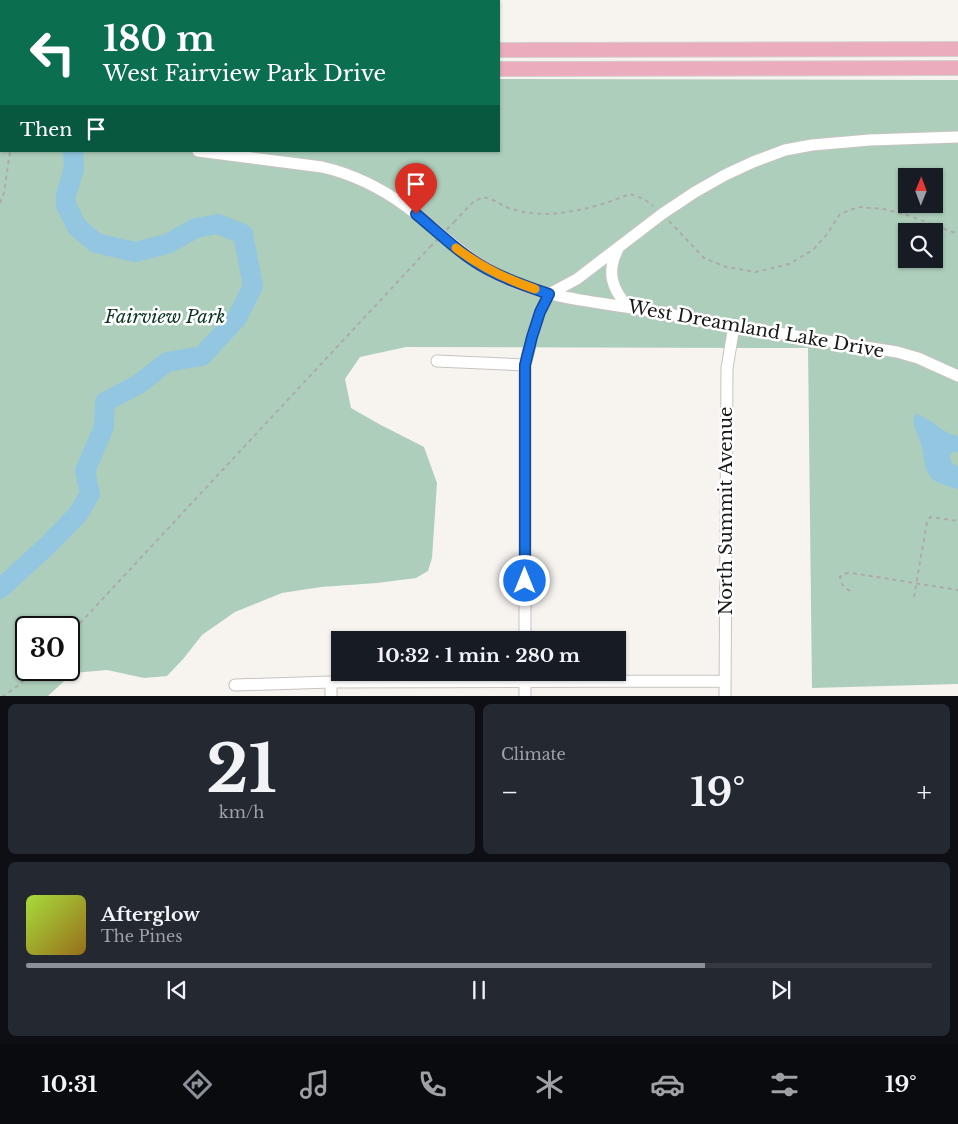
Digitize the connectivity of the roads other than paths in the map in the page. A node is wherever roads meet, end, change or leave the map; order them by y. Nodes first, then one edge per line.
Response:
1 (958, 49) edge
2 (500, 50) edge
3 (958, 68) edge
4 (500, 69) edge
5 (958, 137) edge
6 (206, 152) edge
7 (619, 247) junction
8 (549, 294) junction
9 (628, 307) junction
10 (734, 326) junction
11 (437, 361) dead end
12 (525, 365) junction
13 (958, 376) edge
14 (525, 631) edge
15 (626, 679) edge
16 (363, 681) edge
17 (525, 681) edge
18 (724, 681) junction
19 (331, 682) junction
20 (235, 685) dead end
21 (331, 696) edge
22 (525, 696) edge
23 (725, 696) edge

1 - 2 main road
3 - 4 main road
5 - 7 street
6 - 8 street, West Dreamland Lake Drive
7 - 8 street
7 - 9 street
8 - 9 street, West Dreamland Lake Drive
8 - 12 street
9 - 10 street, West Dreamland Lake Drive
10 - 13 street, West Dreamland Lake Drive
10 - 18 street, North Summit Avenue
11 - 12 street
12 - 14 street
15 - 18 street
16 - 19 street
17 - 22 street
18 - 23 street, North Summit Avenue
19 - 20 street
19 - 21 street

